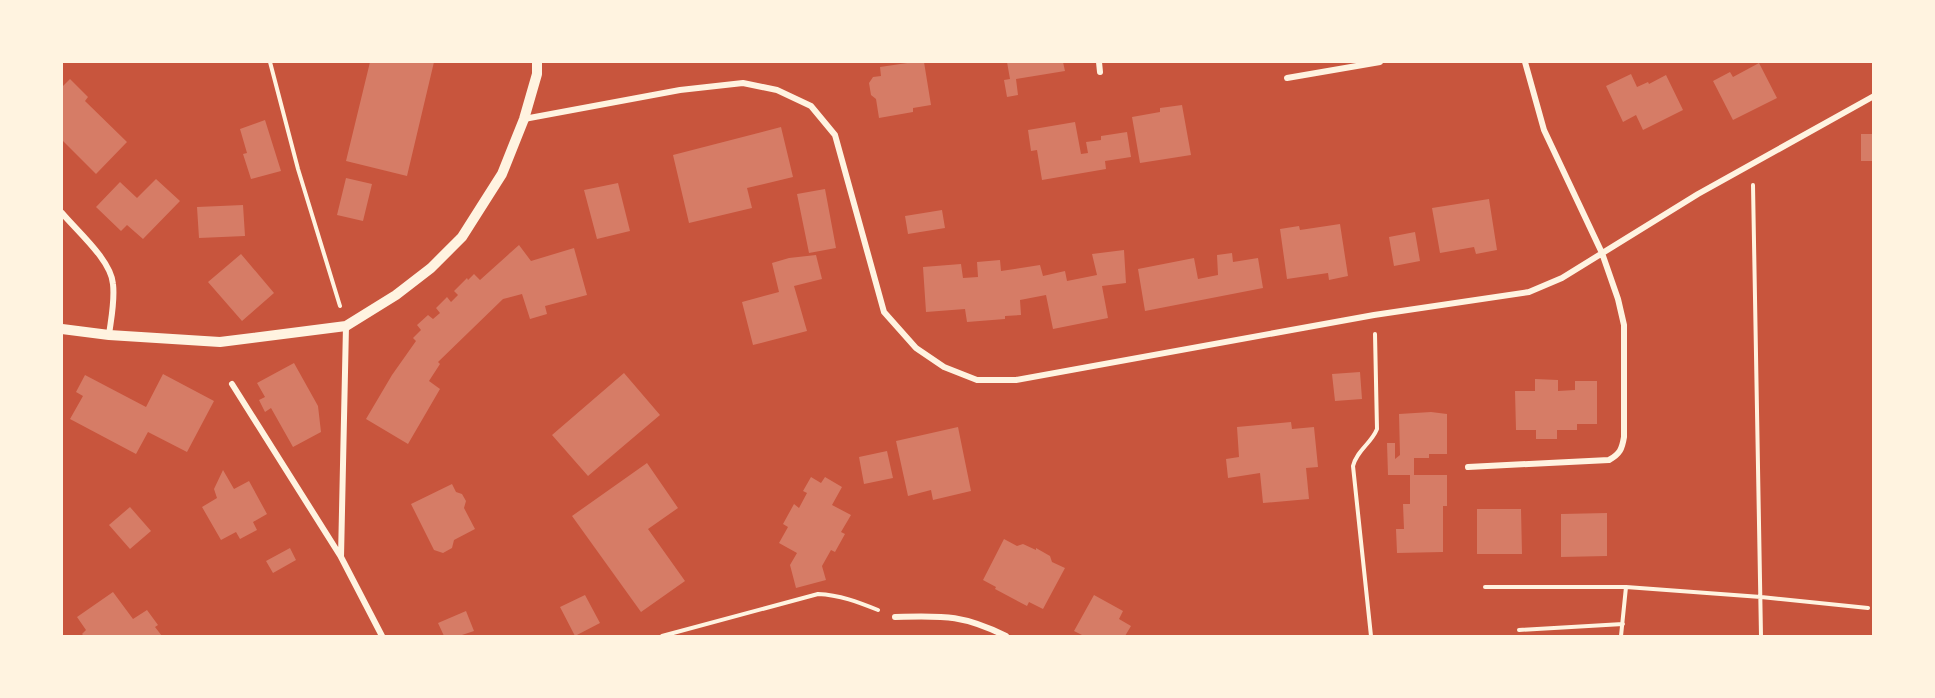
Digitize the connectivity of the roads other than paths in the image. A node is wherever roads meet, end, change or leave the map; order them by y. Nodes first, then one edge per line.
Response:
1 (537, 62) edge
2 (1099, 62) edge
3 (1380, 62) edge
4 (1525, 62) edge
5 (1100, 72) dead end
6 (1287, 78) dead end
7 (1874, 96) edge
8 (524, 119) junction
9 (62, 213) edge
10 (1602, 253) junction
11 (346, 326) junction
12 (62, 329) edge
13 (109, 335) junction
14 (232, 384) dead end
15 (1468, 467) dead end
16 (341, 557) junction
17 (895, 617) road end
18 (382, 636) edge
19 (1006, 636) edge

1 - 8 street
2 - 5 street
3 - 6 street
4 - 10 street
7 - 10 street
8 - 10 street
8 - 11 street
9 - 13 street
10 - 15 street
11 - 13 street
11 - 16 street
12 - 13 street
14 - 16 street
16 - 18 street
17 - 19 street

